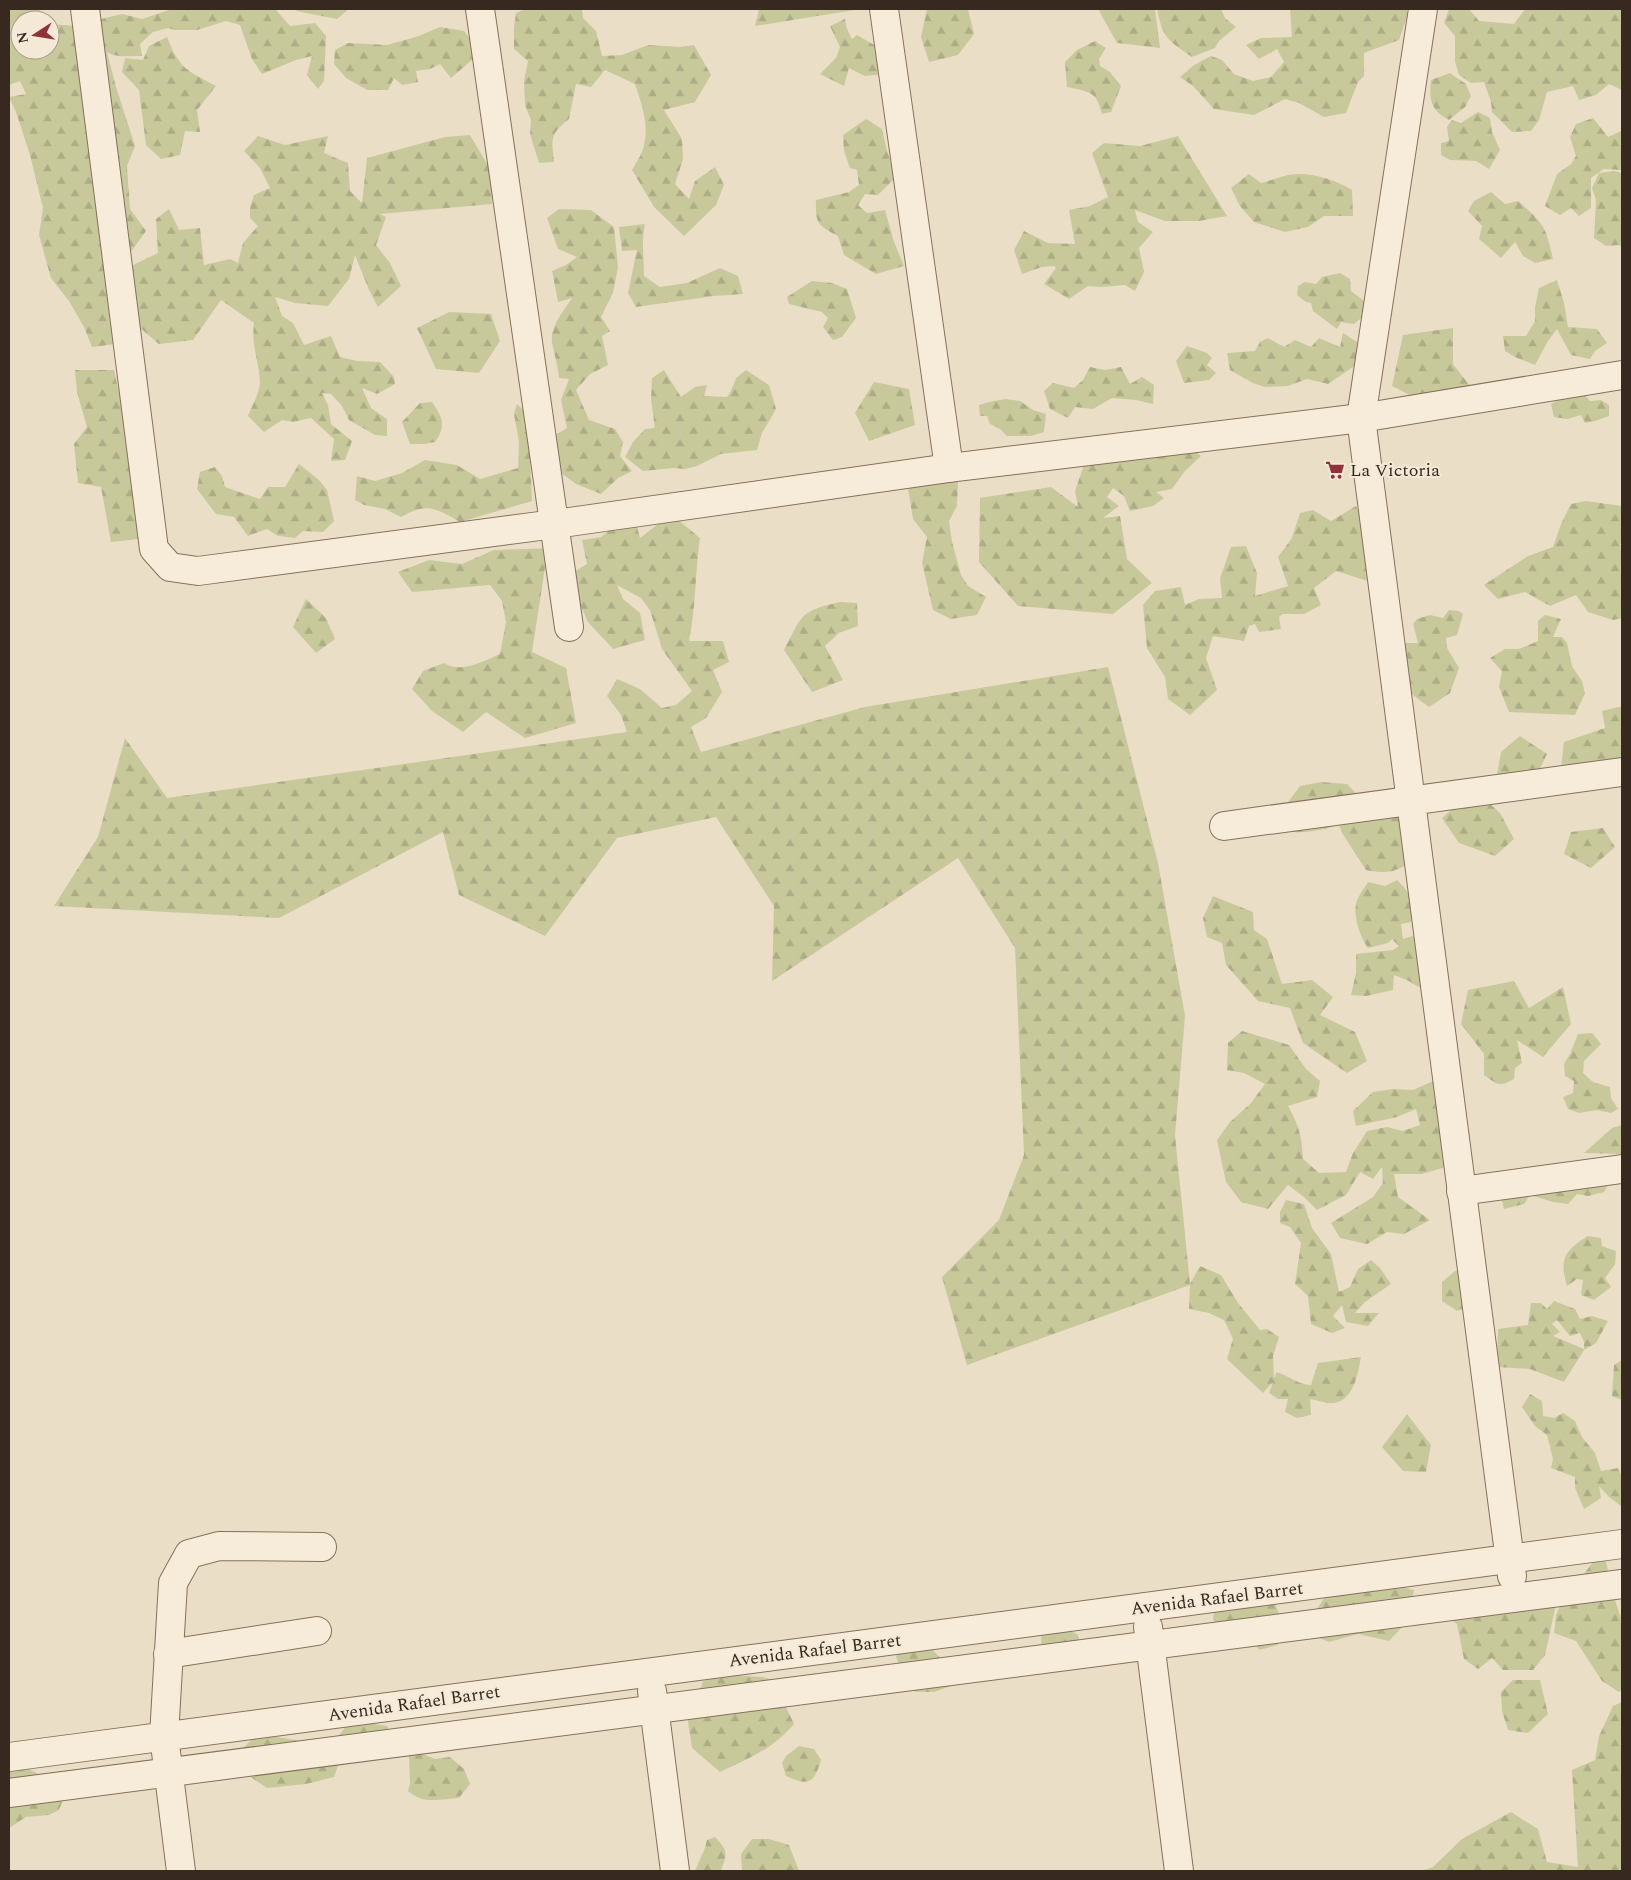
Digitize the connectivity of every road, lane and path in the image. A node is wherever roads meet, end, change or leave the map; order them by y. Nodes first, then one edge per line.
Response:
1 (85, 9) edge
2 (480, 9) edge
3 (884, 9) edge
4 (1423, 9) edge
5 (1622, 375) edge
6 (1361, 418) junction
7 (949, 468) junction
8 (554, 524) junction
9 (569, 627) dead end
10 (1622, 772) edge
11 (1411, 802) junction
12 (1224, 826) dead end
13 (1622, 1169) edge
14 (1462, 1191) junction
15 (1622, 1544) edge
16 (322, 1547) dead end
17 (1510, 1559) junction
18 (1622, 1584) edge
19 (1514, 1598) junction
20 (1145, 1607) junction
21 (317, 1631) dead end
22 (1150, 1645) junction
23 (168, 1654) junction
24 (649, 1672) junction
25 (654, 1709) junction
26 (164, 1736) junction
27 (9, 1756) edge
28 (169, 1772) junction
29 (9, 1793) edge
30 (181, 1871) edge
31 (674, 1871) edge
32 (1179, 1871) edge

1 - 8 street
2 - 8 street
3 - 7 street
4 - 6 street
5 - 6 street
6 - 7 street
6 - 11 street
7 - 8 street
8 - 9 street
10 - 11 street
11 - 12 street
11 - 14 street
13 - 14 street
14 - 17 street
15 - 17 street, Avenida Rafael Barret
16 - 23 street
17 - 19 street
17 - 20 street, Avenida Rafael Barret
18 - 19 street, Avenida Rafael Barret
19 - 22 street, Avenida Rafael Barret
20 - 22 street
20 - 24 street, Avenida Rafael Barret
21 - 23 street
22 - 25 street, Avenida Rafael Barret
22 - 32 street
23 - 26 street
24 - 25 street
24 - 26 street, Avenida Rafael Barret
25 - 28 street, Avenida Rafael Barret
25 - 31 street
26 - 27 street, Avenida Rafael Barret
26 - 28 street
28 - 29 street, Avenida Rafael Barret
28 - 30 street

